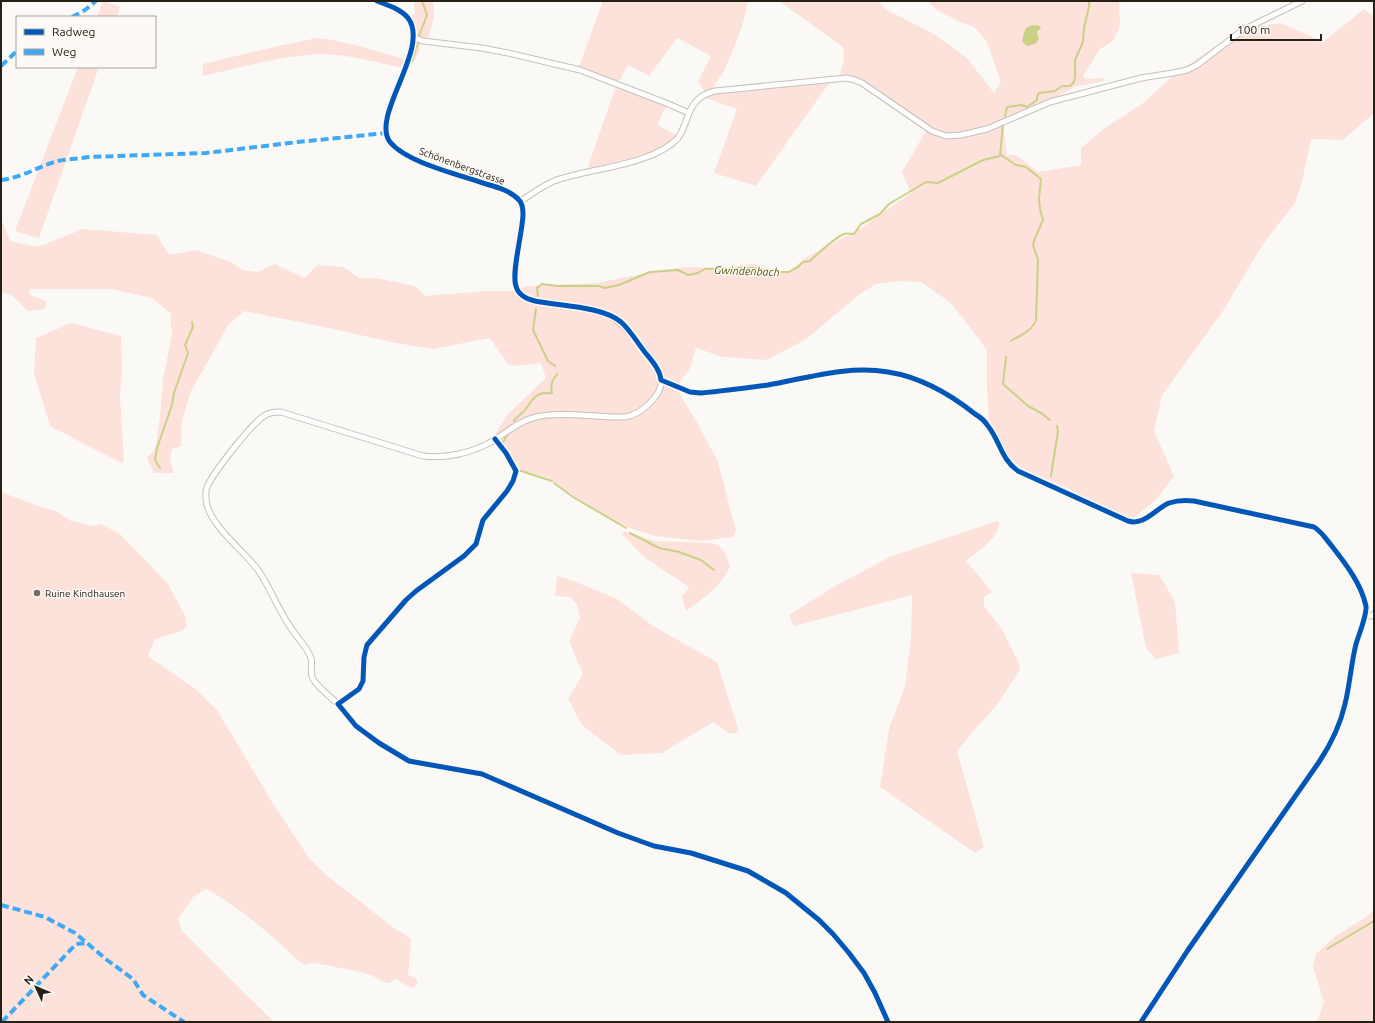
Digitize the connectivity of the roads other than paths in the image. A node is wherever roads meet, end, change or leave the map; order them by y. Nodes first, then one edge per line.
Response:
1 (377, 1) edge
2 (1302, 1) edge
3 (413, 37) junction
4 (689, 113) junction
5 (520, 202) junction
6 (661, 380) junction
7 (495, 439) junction
8 (1365, 616) junction
9 (1373, 617) edge
10 (338, 704) junction
11 (888, 1022) edge
12 (1141, 1022) edge

1 - 3 street, Schönenbergstrasse
2 - 4 street
3 - 4 street
3 - 5 street, Schönenbergstrasse
4 - 5 street
5 - 6 street
6 - 7 street
6 - 8 street
7 - 10 street
7 - 10 street
8 - 9 street
8 - 12 street
10 - 11 street

